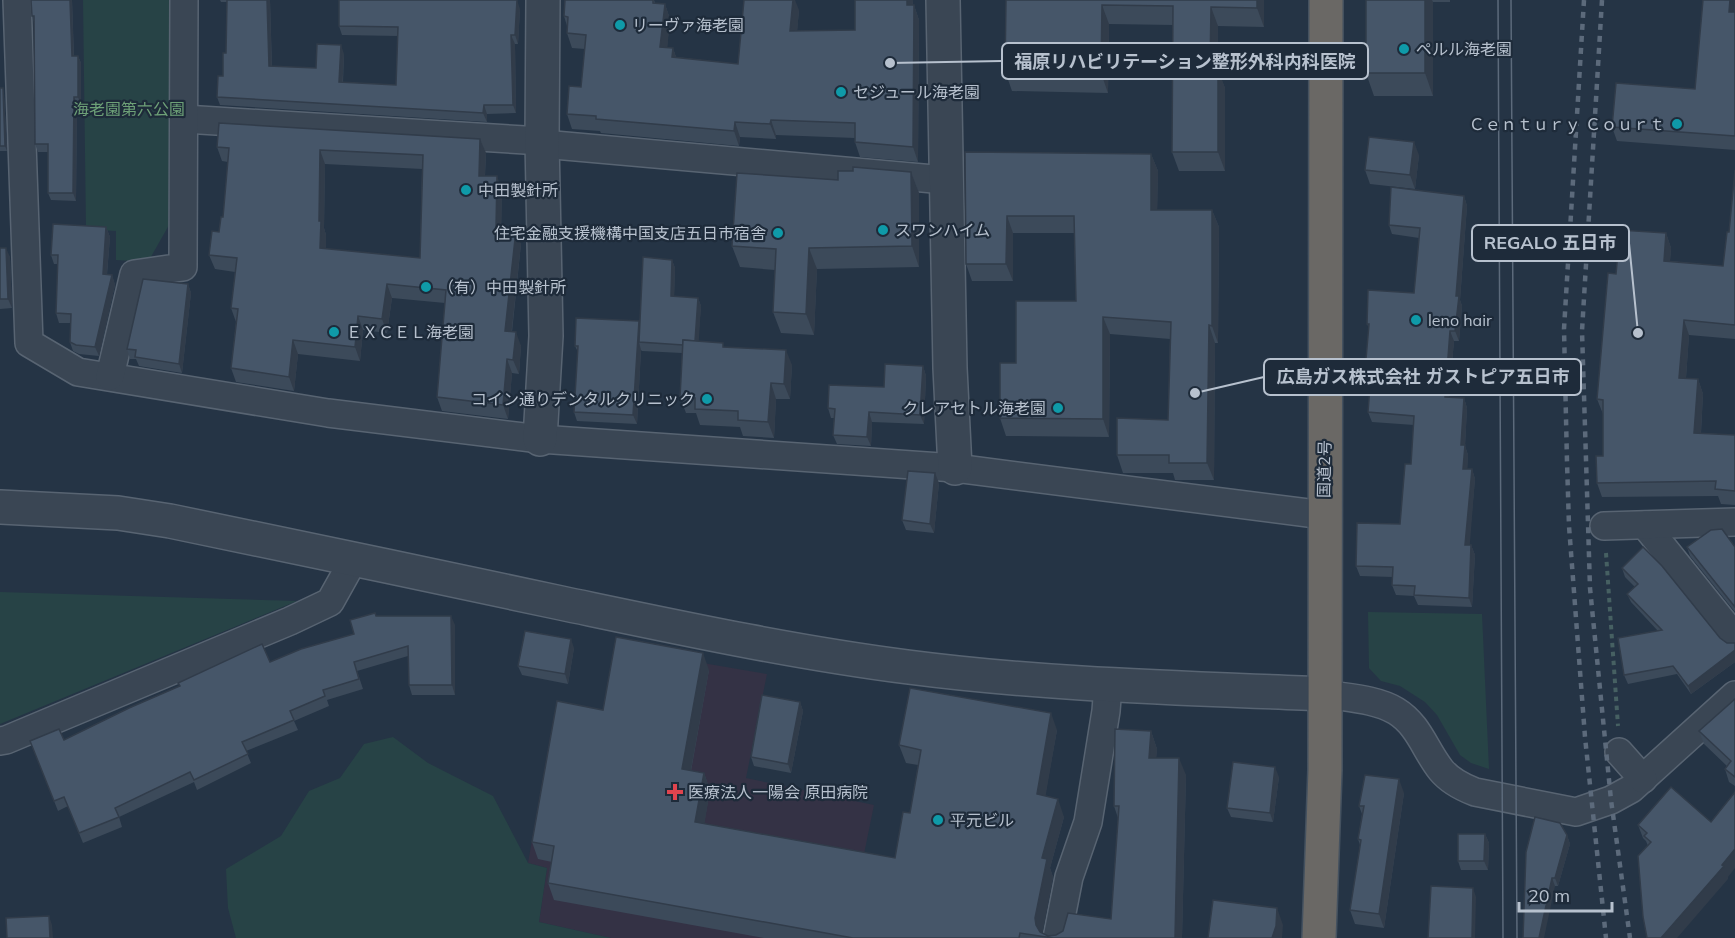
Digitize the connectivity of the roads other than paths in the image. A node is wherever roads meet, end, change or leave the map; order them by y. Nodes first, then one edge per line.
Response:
1 (17, 0) edge
2 (184, 0) edge
3 (543, 0) edge
4 (943, 0) edge
5 (1326, 0) edge
6 (184, 119) junction
7 (542, 141) junction
8 (945, 180) junction
9 (110, 376) junction
10 (540, 439) junction
11 (956, 468) junction
12 (0, 507) edge
13 (1324, 515) junction
14 (1735, 522) edge
15 (1645, 525) junction
16 (1604, 526) road end
17 (354, 559) junction
18 (1735, 637) edge
19 (1108, 684) junction
20 (1324, 694) junction
21 (1735, 695) edge
22 (0, 741) edge
23 (1619, 752) road end
24 (1643, 779) junction
25 (1057, 938) edge
26 (1319, 938) edge

1 - 9 street
2 - 6 street
3 - 7 street
4 - 8 street
5 - 13 highway, 国道2号
6 - 7 street
6 - 9 street
7 - 8 street
7 - 10 street
8 - 11 street
9 - 10 street
10 - 11 street
11 - 13 street
12 - 17 street
13 - 20 highway, 国道2号
14 - 15 street
15 - 16 street
15 - 18 street
17 - 19 street
17 - 22 street
19 - 20 street
19 - 25 street
20 - 24 street
20 - 26 highway, 国道2号
21 - 24 street
23 - 24 street

